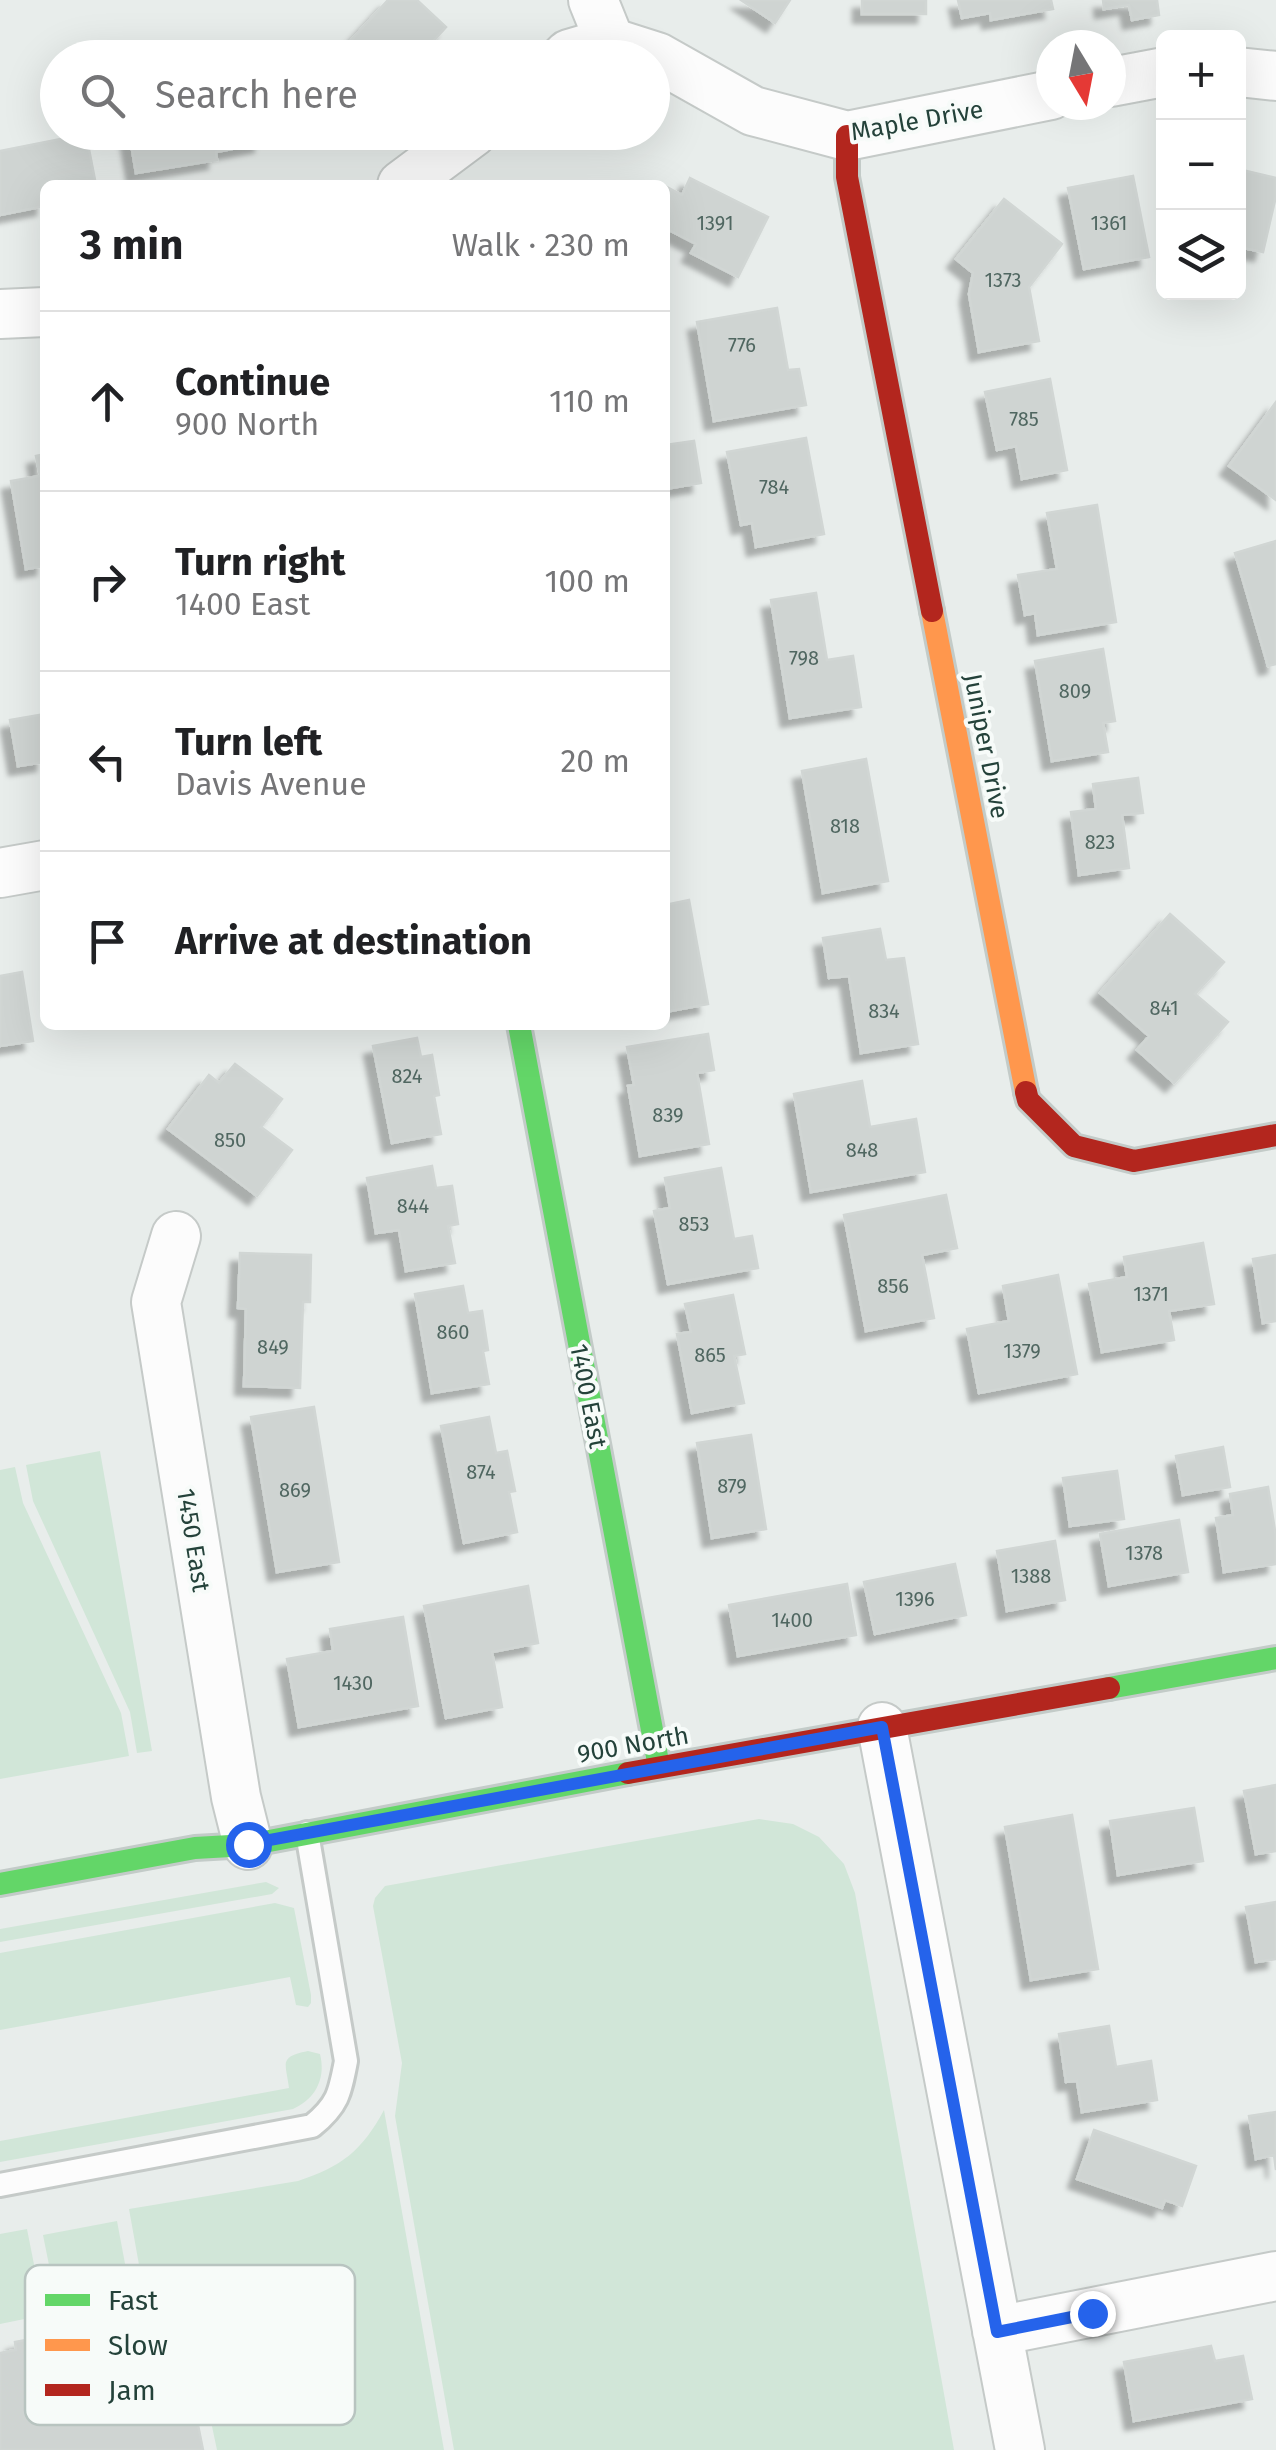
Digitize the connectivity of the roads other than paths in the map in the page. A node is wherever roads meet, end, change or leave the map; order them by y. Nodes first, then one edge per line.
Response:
1 (601, 21) edge
2 (583, 40) edge
3 (631, 40) edge
4 (670, 64) edge
5 (1246, 73) edge
6 (1156, 74) edge
7 (1276, 76) edge
8 (1126, 79) edge
9 (1036, 97) edge
10 (846, 136) junction
11 (449, 150) edge
12 (409, 180) edge
13 (40, 312) edge
14 (0, 314) edge
15 (40, 866) edge
16 (0, 873) edge
17 (520, 1030) edge
18 (1276, 1135) edge
19 (176, 1236) dead end
20 (1276, 1658) edge
21 (882, 1727) junction
22 (659, 1767) junction
23 (308, 1834) junction
24 (248, 1844) junction
25 (0, 1884) edge
26 (0, 2185) edge
27 (1276, 2276) edge
28 (997, 2332) junction
29 (1020, 2450) edge

1 - 2 street, Maple Drive
1 - 3 street, Maple Drive
4 - 10 street, Maple Drive
5 - 7 street
6 - 8 street
9 - 10 street, Maple Drive
10 - 18 street, Juniper Drive
11 - 12 street
13 - 14 street
15 - 16 street
17 - 22 street, 1400 East
19 - 24 street, 1450 East
20 - 21 street, 900 North
21 - 22 street, 900 North
21 - 28 street
22 - 23 street, 900 North
23 - 24 street, 900 North
23 - 26 lane
24 - 25 street, 900 North
27 - 28 street
28 - 29 street

